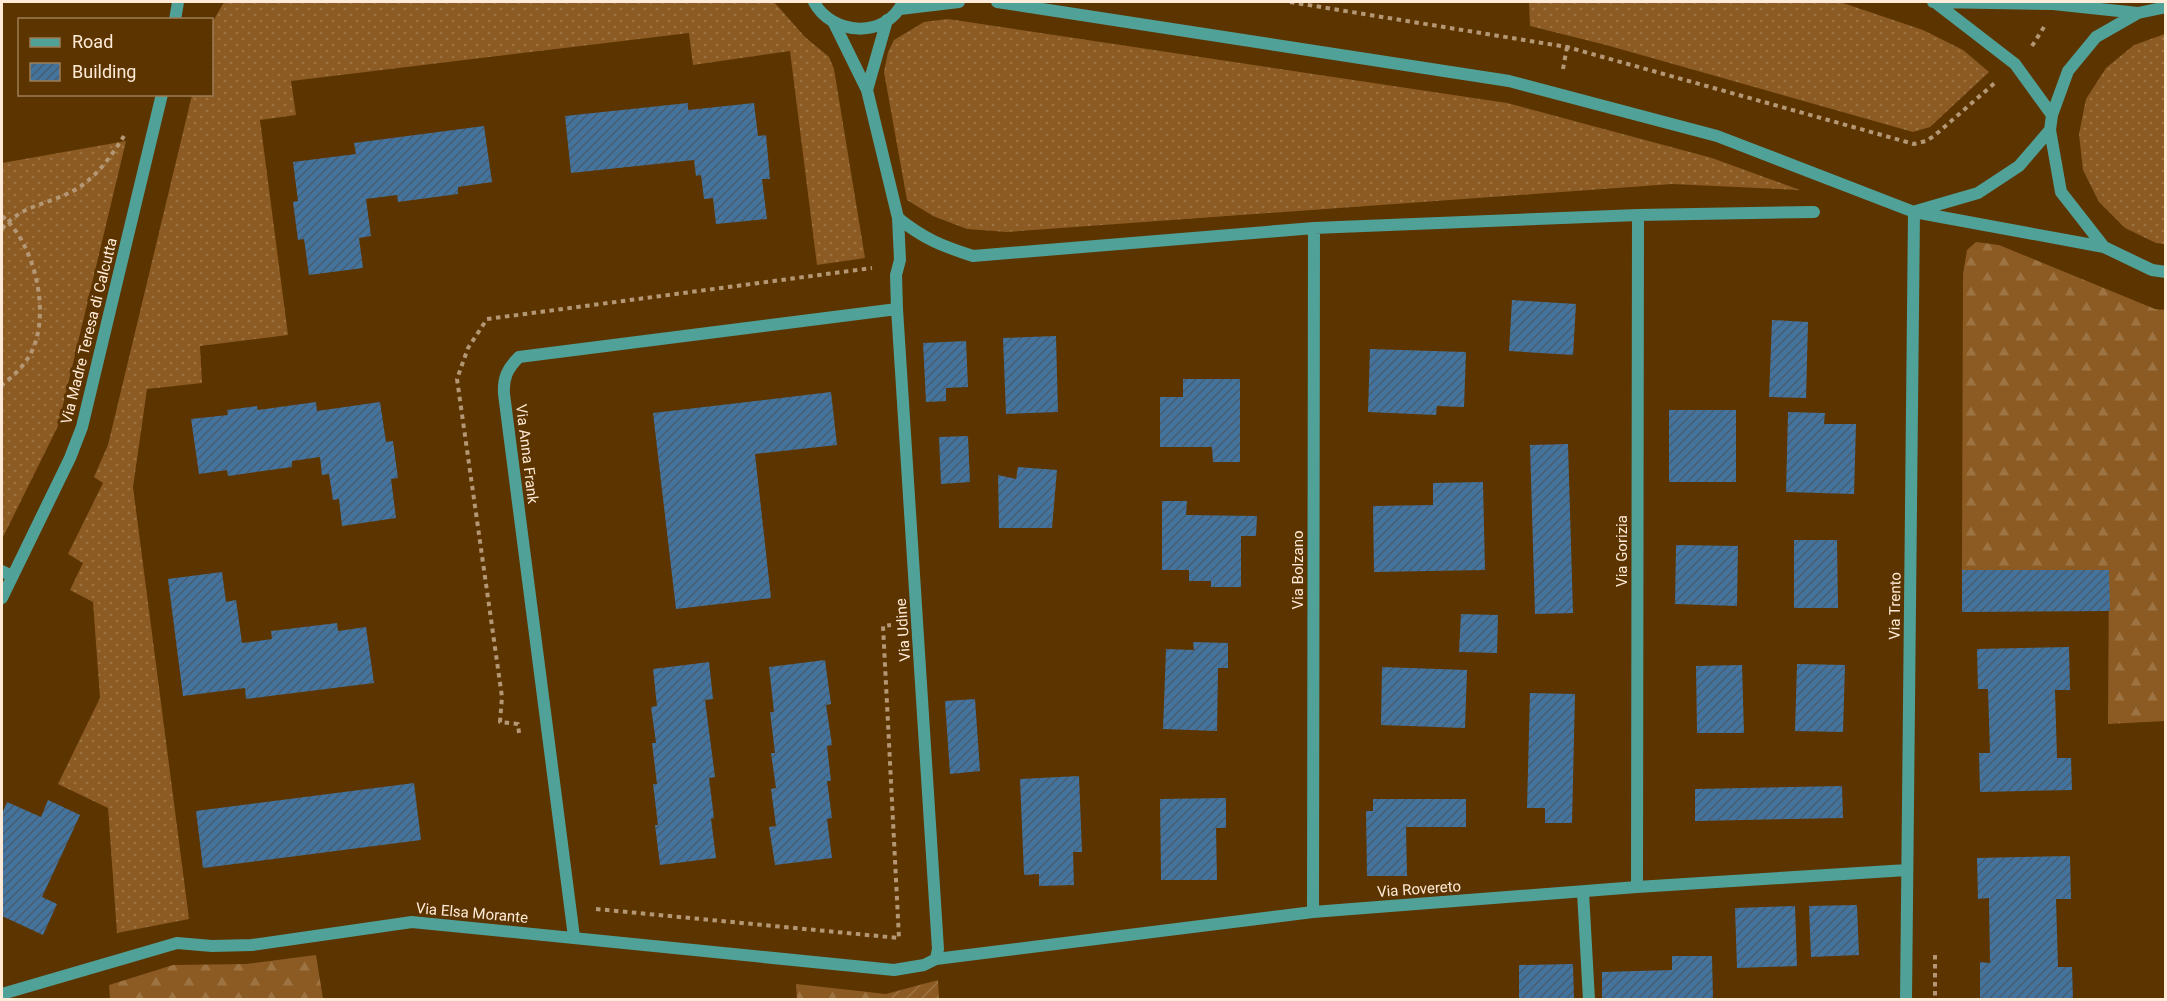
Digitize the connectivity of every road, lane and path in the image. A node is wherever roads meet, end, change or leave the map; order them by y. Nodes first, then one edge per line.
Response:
1 (178, 2) edge
2 (814, 2) edge
3 (959, 2) edge
4 (997, 2) edge
5 (1290, 2) edge
6 (1934, 2) edge
7 (2053, 4) junction
8 (902, 5) edge
9 (2166, 7) edge
10 (2138, 13) junction
11 (176, 18) edge
12 (888, 21) junction
13 (834, 23) junction
14 (2014, 64) junction
15 (867, 90) junction
16 (162, 96) edge
17 (2052, 115) junction
18 (126, 128) dead end
19 (2050, 130) junction
20 (1814, 212) dead end
21 (1914, 212) junction
22 (1638, 215) junction
23 (2, 216) edge
24 (898, 218) junction
25 (8, 221) junction
26 (1314, 228) junction
27 (2, 229) edge
28 (2104, 247) junction
29 (874, 261) dead end
30 (2166, 272) edge
31 (897, 309) junction
32 (2, 385) edge
33 (7, 573) edge
34 (2, 598) edge
35 (917, 623) junction
36 (520, 735) dead end
37 (1907, 870) junction
38 (1637, 887) junction
39 (1583, 892) junction
40 (592, 906) dead end
41 (1313, 912) junction
42 (574, 937) junction
43 (937, 954) junction
44 (2, 994) edge
45 (1589, 999) edge
46 (1906, 999) edge

1 - 11 street
2 - 13 street, Via Udine
3 - 8 street
4 - 21 street
5 - 14 path
6 - 7 street
6 - 14 street
7 - 10 street
7 - 14 path
8 - 12 street
9 - 10 street
10 - 17 street
12 - 13 street
12 - 15 street
13 - 15 street, Via Udine
14 - 17 street
15 - 24 street, Via Udine
16 - 33 street, Via Madre Teresa di Calcutta
17 - 19 street
18 - 25 path
19 - 21 street
19 - 28 street
20 - 22 street
21 - 28 street
21 - 37 street, Via Trento
22 - 26 street
22 - 38 street, Via Gorizia
23 - 25 path
24 - 26 street
24 - 31 street, Via Udine
25 - 27 path
25 - 32 path
26 - 41 street, Via Bolzano
28 - 30 street
29 - 36 path
31 - 35 street, Via Udine
31 - 42 street, Via Anna Frank
33 - 34 street, Via Madre Teresa di Calcutta
35 - 40 path
35 - 43 street, Via Udine
37 - 38 street, Via Rovereto
37 - 46 street, Via Trento
38 - 39 street, Via Rovereto
39 - 41 street, Via Rovereto
39 - 45 street
41 - 43 street, Via Rovereto
42 - 43 street, Via Elsa Morante
42 - 44 street, Via Elsa Morante

